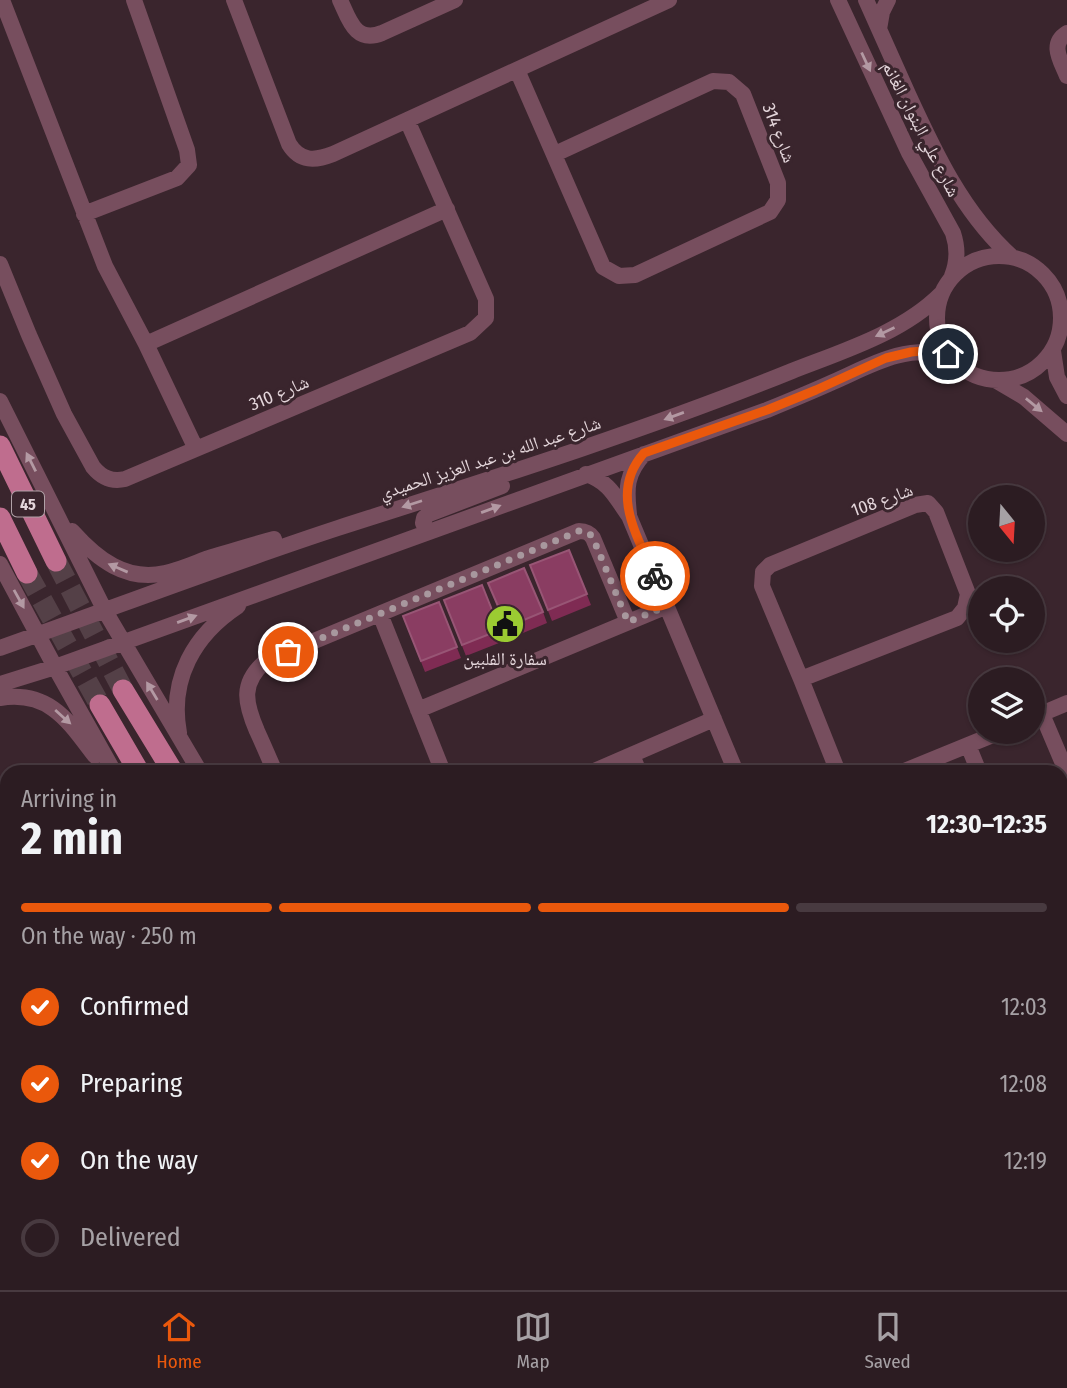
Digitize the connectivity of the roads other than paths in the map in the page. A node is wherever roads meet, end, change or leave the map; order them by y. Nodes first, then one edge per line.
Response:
1 (1, 0) edge
2 (134, 0) edge
3 (234, 0) edge
4 (340, 0) edge
5 (455, 0) edge
6 (669, 0) edge
7 (838, 0) edge
8 (866, 0) edge
9 (888, 0) edge
10 (879, 29) junction
11 (1067, 33) edge
12 (517, 70) junction
13 (1067, 76) edge
14 (407, 120) junction
15 (555, 154) junction
16 (447, 209) junction
17 (83, 214) junction
18 (1012, 257) junction
19 (0, 264) edge
20 (953, 276) junction
21 (1047, 278) junction
22 (1067, 280) edge
23 (941, 294) junction
24 (1064, 327) edge
25 (146, 344) junction
26 (1053, 351) junction
27 (948, 354) junction
28 (997, 381) junction
29 (1067, 396) edge
30 (0, 401) edge
31 (1067, 434) edge
32 (0, 446) edge
33 (196, 449) junction
34 (573, 452) junction
35 (644, 453) junction
36 (586, 474) junction
37 (58, 515) junction
38 (629, 516) junction
39 (0, 518) edge
40 (339, 528) junction
41 (427, 532) junction
42 (56, 561) tunnel mouth
43 (0, 564) edge
44 (27, 573) tunnel mouth
45 (257, 593) junction
46 (667, 606) junction
47 (105, 611) junction
48 (380, 614) junction
49 (628, 622) junction
50 (38, 634) junction
51 (122, 642) junction
52 (0, 648) edge
53 (55, 667) junction
54 (801, 679) junction
55 (0, 684) edge
56 (123, 690) tunnel mouth
57 (0, 698) edge
58 (1067, 703) edge
59 (100, 705) tunnel mouth
60 (418, 710) junction
61 (1045, 713) edge
62 (714, 719) junction
63 (1045, 731) edge
64 (181, 739) junction
65 (968, 745) joint
66 (632, 755) junction
67 (103, 765) edge
68 (110, 765) edge
69 (135, 765) edge
70 (169, 765) edge
71 (196, 765) edge
72 (272, 765) edge
73 (440, 765) edge
74 (608, 765) edge
75 (636, 765) edge
76 (733, 765) edge
77 (835, 765) edge
78 (919, 765) edge
79 (976, 765) edge
80 (1063, 765) edge

1 - 17 street
2 - 17 street
3 - 14 street
4 - 5 street
6 - 12 street
7 -> 20 street, شارع علي البنوان الغانم
8 - 10 street, شارع علي البنوان الغانم
9 - 10 street
10 - 18 street, شارع علي البنوان الغانم
11 - 13 street
12 - 14 street
12 - 15 street, شارع 314
14 - 16 street, شارع 310
15 - 15 street, شارع 314
16 - 25 street
16 - 33 street, شارع 310
17 - 25 street
18 - 20 street
18 - 21 street
19 - 33 street, شارع 310
20 - 23 street
21 - 22 street
21 - 24 street
23 - 27 street
23 -> 34 street, شارع عبد الله بن عبد العزيز الحميدي
24 - 26 street
25 - 33 street
26 - 28 street
26 - 29 street
27 - 28 street
27 - 35 street
28 -> 31 street
37 -> 30 street
32 - 42 main road, 45
34 -> 40 street, شارع عبد الله بن عبد العزيز الحميدي
34 - 41 street
35 - 36 street
35 - 38 street
36 - 38 street
41 -> 36 street
40 -> 37 street
37 - 47 street
38 - 46 street
39 - 44 main road, 45
40 - 47 street, شارع عبد الله بن عبد العزيز الحميدي
41 - 45 street
43 -> 50 street
51 -> 45 street
45 - 64 street
46 - 49 street
46 - 62 street
47 - 50 street, شارع عبد الله بن عبد العزيز الحميدي
47 - 51 street
48 - 49 street
48 - 60 street
48 - 72 street
49 - 60 street
50 - 52 street, شارع عبد الله بن عبد العزيز الحميدي
50 - 53 street
51 - 53 street
64 -> 51 street
53 - 55 street
53 - 68 street
54 - 54 street, شارع 108
54 - 77 street, شارع 108
56 - 70 main road
57 -> 67 street
58 - 61 street
59 - 69 main road
60 - 73 street
62 - 66 street
62 - 76 street
63 - 80 street
64 - 71 street
65 - 78 street
65 - 79 street
66 - 74 street
66 - 75 street

